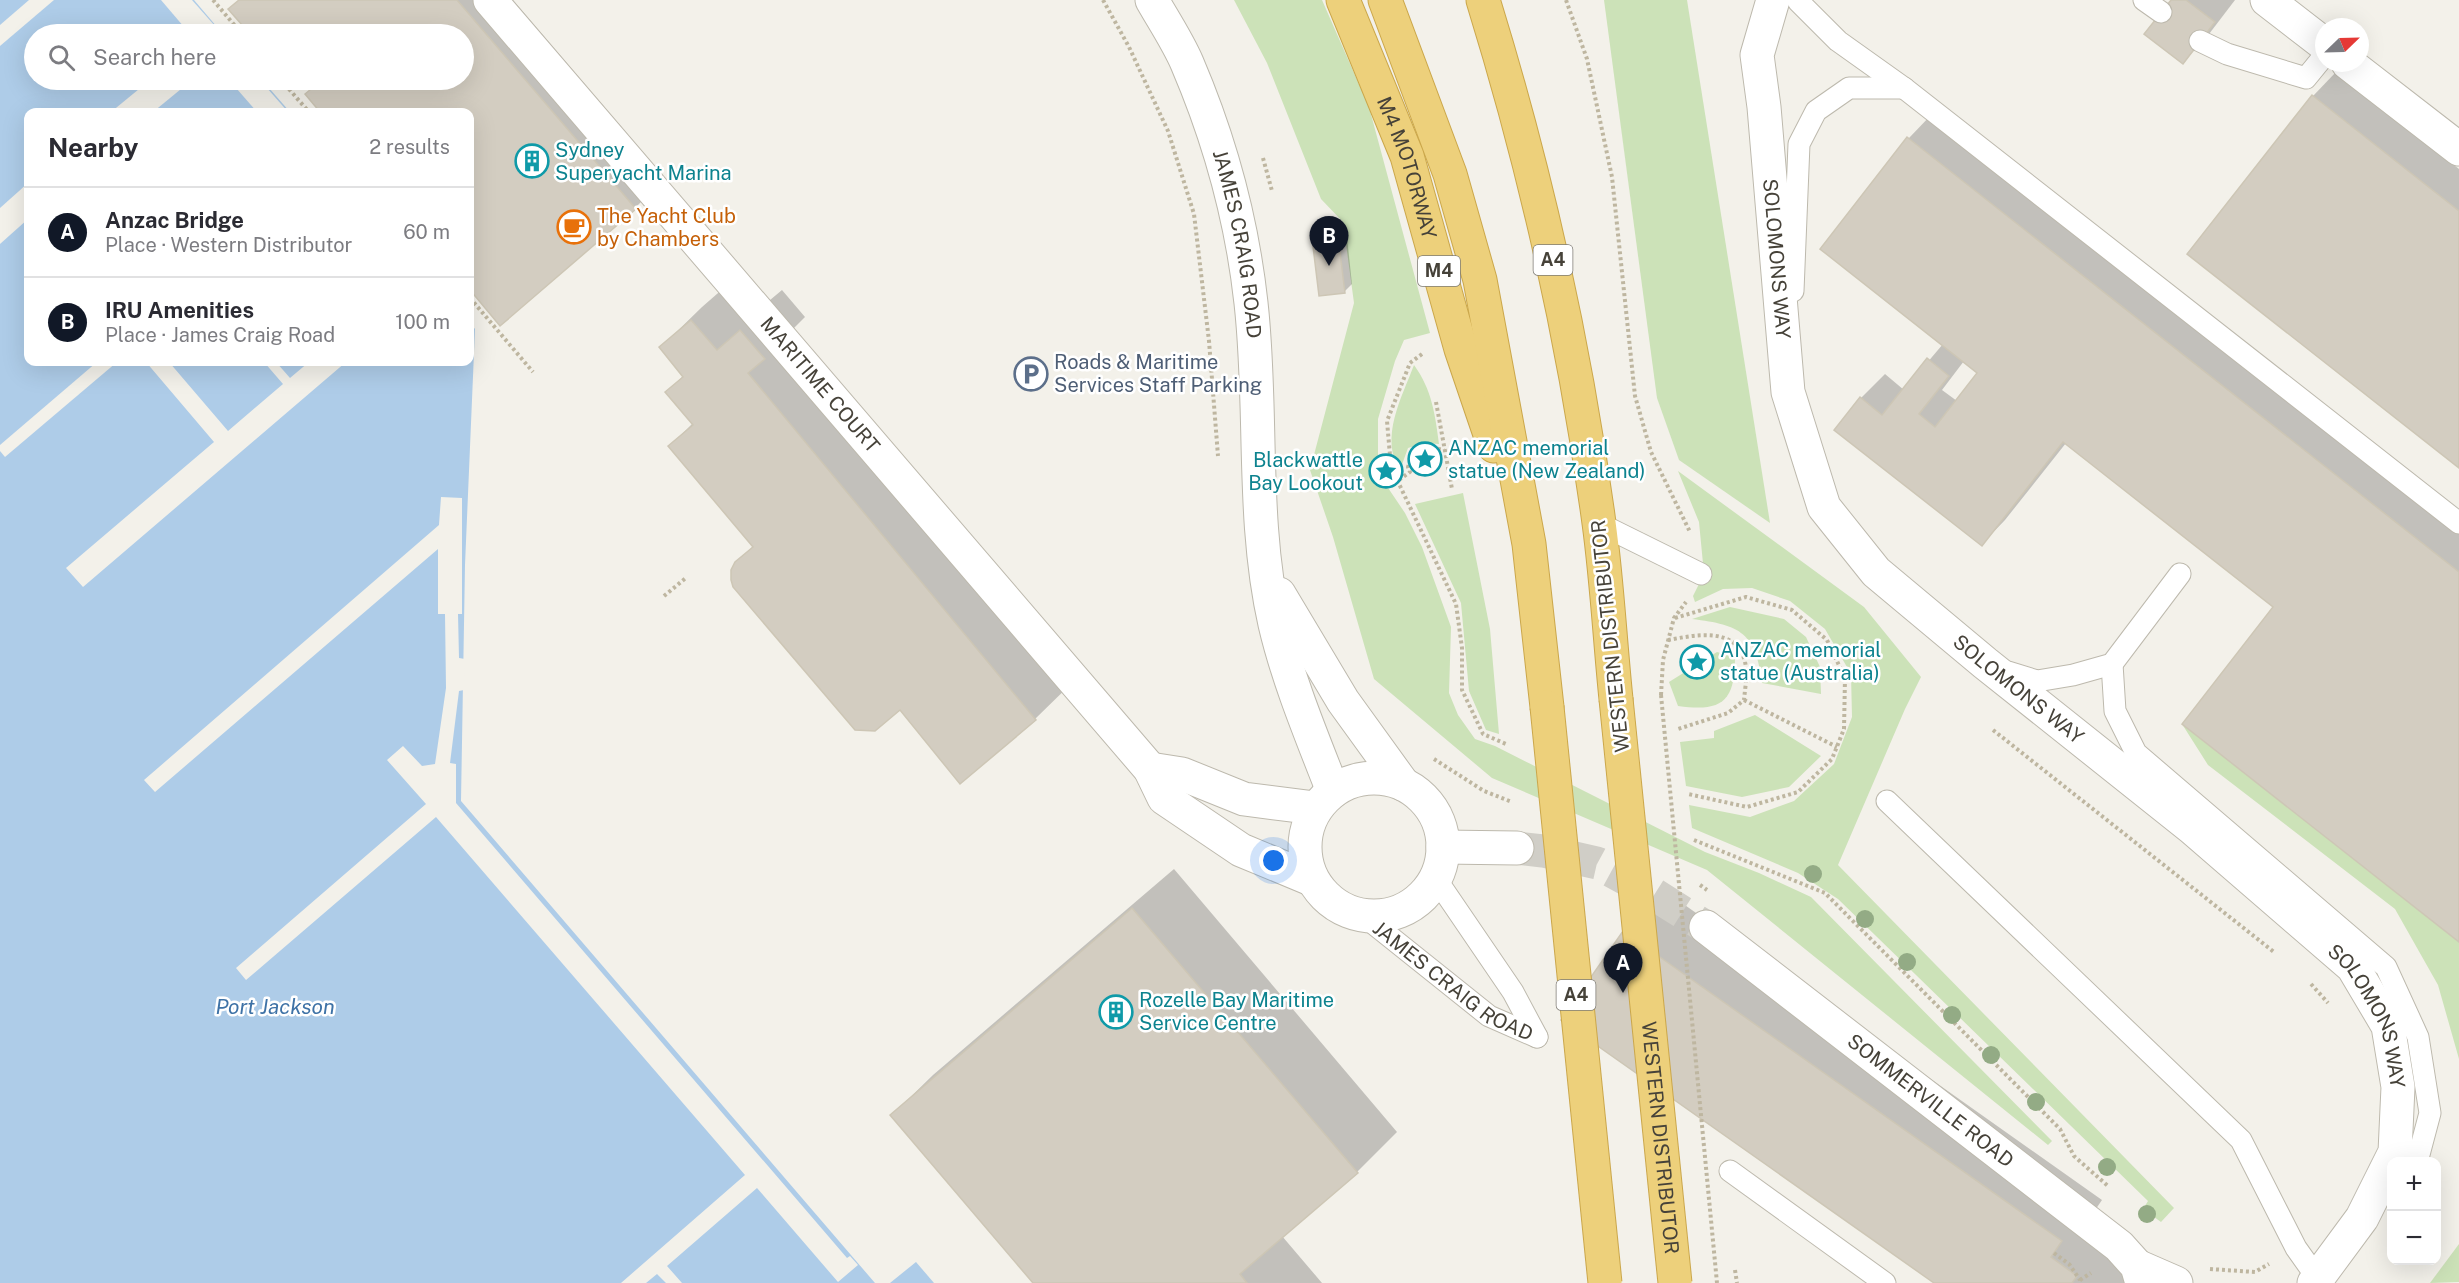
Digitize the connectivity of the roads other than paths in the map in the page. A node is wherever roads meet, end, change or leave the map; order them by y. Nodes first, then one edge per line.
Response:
1 (490, 0) edge
2 (1152, 0) edge
3 (1343, 0) edge
4 (1385, 0) edge
5 (1483, 0) edge
6 (1773, 0) edge
7 (1798, 0) edge
8 (2267, 0) edge
9 (2315, 37) edge
10 (2200, 41) dead end
11 (1757, 55) junction
12 (2315, 67) edge
13 (2360, 72) edge
14 (1904, 88) junction
15 (2459, 149) edge
16 (1788, 392) junction
17 (1599, 524) junction
18 (2459, 524) edge
19 (1528, 544) junction
20 (1268, 574) junction
21 (1701, 574) road end
22 (2180, 574) dead end
23 (1985, 663) junction
24 (2112, 664) junction
25 (1150, 769) junction
26 (1403, 784) junction
27 (1324, 800) junction
28 (1887, 801) dead end
29 (1443, 847) junction
30 (1517, 848) tunnel mouth
31 (1311, 879) junction
32 (1436, 879) junction
33 (1364, 916) junction
34 (1706, 927) tunnel mouth
35 (2418, 1157) edge
36 (1730, 1171) dead end
37 (2387, 1194) edge
38 (2362, 1218) junction
39 (2139, 1274) edge
40 (2316, 1281) edge
41 (1605, 1283) edge
42 (1675, 1283) edge
43 (1885, 1283) edge
44 (2176, 1283) edge

1 - 25 street, MARITIME COURT
2 - 20 street, JAMES CRAIG ROAD
3 - 19 highway, M4 MOTORWAY / M4
4 - 19 highway
5 - 17 highway, WESTERN DISTRIBUTOR / A4
6 - 11 street, SOLOMONS WAY
7 - 11 street
7 - 14 lane
8 - 9 street
10 - 12 lane
11 - 16 street, SOLOMONS WAY
13 - 15 street
14 - 16 lane
14 - 18 lane
16 - 23 street, SOLOMONS WAY
17 - 21 lane
17 - 42 highway, WESTERN DISTRIBUTOR / A4, bridge
19 - 41 highway, A4, bridge
20 - 26 street, JAMES CRAIG ROAD
20 - 27 street, JAMES CRAIG ROAD
22 - 24 lane
23 - 24 lane
23 - 38 street, SOLOMONS WAY
24 - 35 lane
25 - 27 street
25 - 31 street, MARITIME COURT
26 - 27 street
26 - 29 street
27 - 31 street
28 - 40 lane
29 - 30 street
29 - 32 street
31 - 33 street
32 - 33 street
32 - 33 lane, JAMES CRAIG ROAD
34 - 39 street, SOMMERVILLE ROAD
36 - 43 lane
37 - 38 lane
38 - 40 street, SOLOMONS WAY
39 - 44 street

